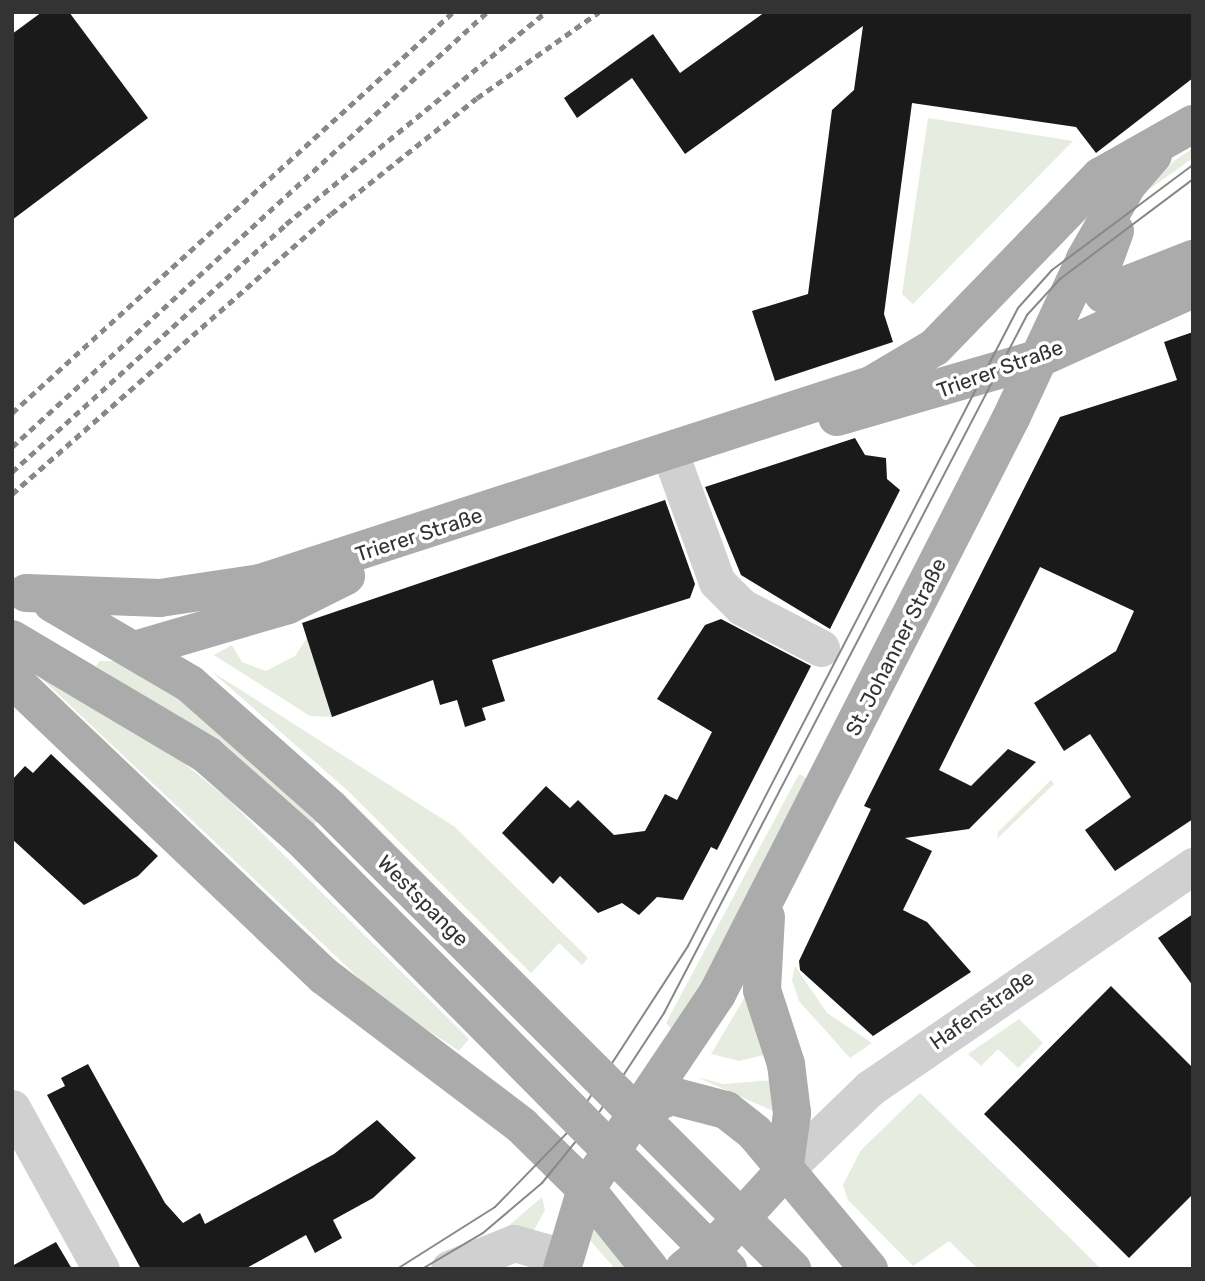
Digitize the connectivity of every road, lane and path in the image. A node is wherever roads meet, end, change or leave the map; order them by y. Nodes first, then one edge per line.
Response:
1 (1183, 131) edge
2 (1193, 259) edge
3 (1111, 290) junction
4 (1175, 295) edge
5 (1098, 329) junction
6 (1045, 348) junction
7 (1022, 397) junction
8 (801, 410) junction
9 (670, 453) junction
10 (386, 545) junction
11 (19, 591) edge
12 (12, 639) edge
13 (821, 648) dead end
14 (138, 649) junction
15 (12, 679) edge
16 (1193, 866) edge
17 (769, 897) junction
18 (12, 1108) edge
19 (640, 1110) junction
20 (784, 1171) junction
21 (586, 1189) junction
22 (101, 1269) edge
23 (449, 1269) edge
24 (560, 1269) edge
25 (650, 1269) edge
26 (684, 1269) edge
27 (728, 1269) edge
28 (792, 1269) edge
29 (869, 1269) edge

1 - 3 main road
1 - 6 main road, St. Johanner Straße
1 - 8 main road, Trierer Straße
2 - 3 main road, Trierer Straße
3 - 4 main road
3 - 6 main road, Trierer Straße
4 - 5 main road, Trierer Straße
5 - 6 main road, Trierer Straße
5 - 7 main road, St. Johanner Straße
6 - 7 main road, St. Johanner Straße
6 - 8 main road, Trierer Straße
7 - 17 main road, St. Johanner Straße
8 - 9 main road, Trierer Straße
9 - 10 main road, Trierer Straße
9 - 13 street
10 - 11 main road, Trierer Straße
10 - 14 main road
11 - 14 main road, Westspange
12 - 27 main road, Westspange, bridge
14 - 28 main road, Westspange, bridge
15 - 21 main road
16 - 20 street, Hafenstraße
17 - 19 main road, St. Johanner Straße
17 - 20 main road, St. Johanner Straße
18 - 22 street
19 - 20 main road
19 - 21 main road, St. Johanner Straße
20 - 26 main road
20 - 29 main road
21 - 24 main road, St. Johanner Straße
21 - 25 main road
23 - 24 street

